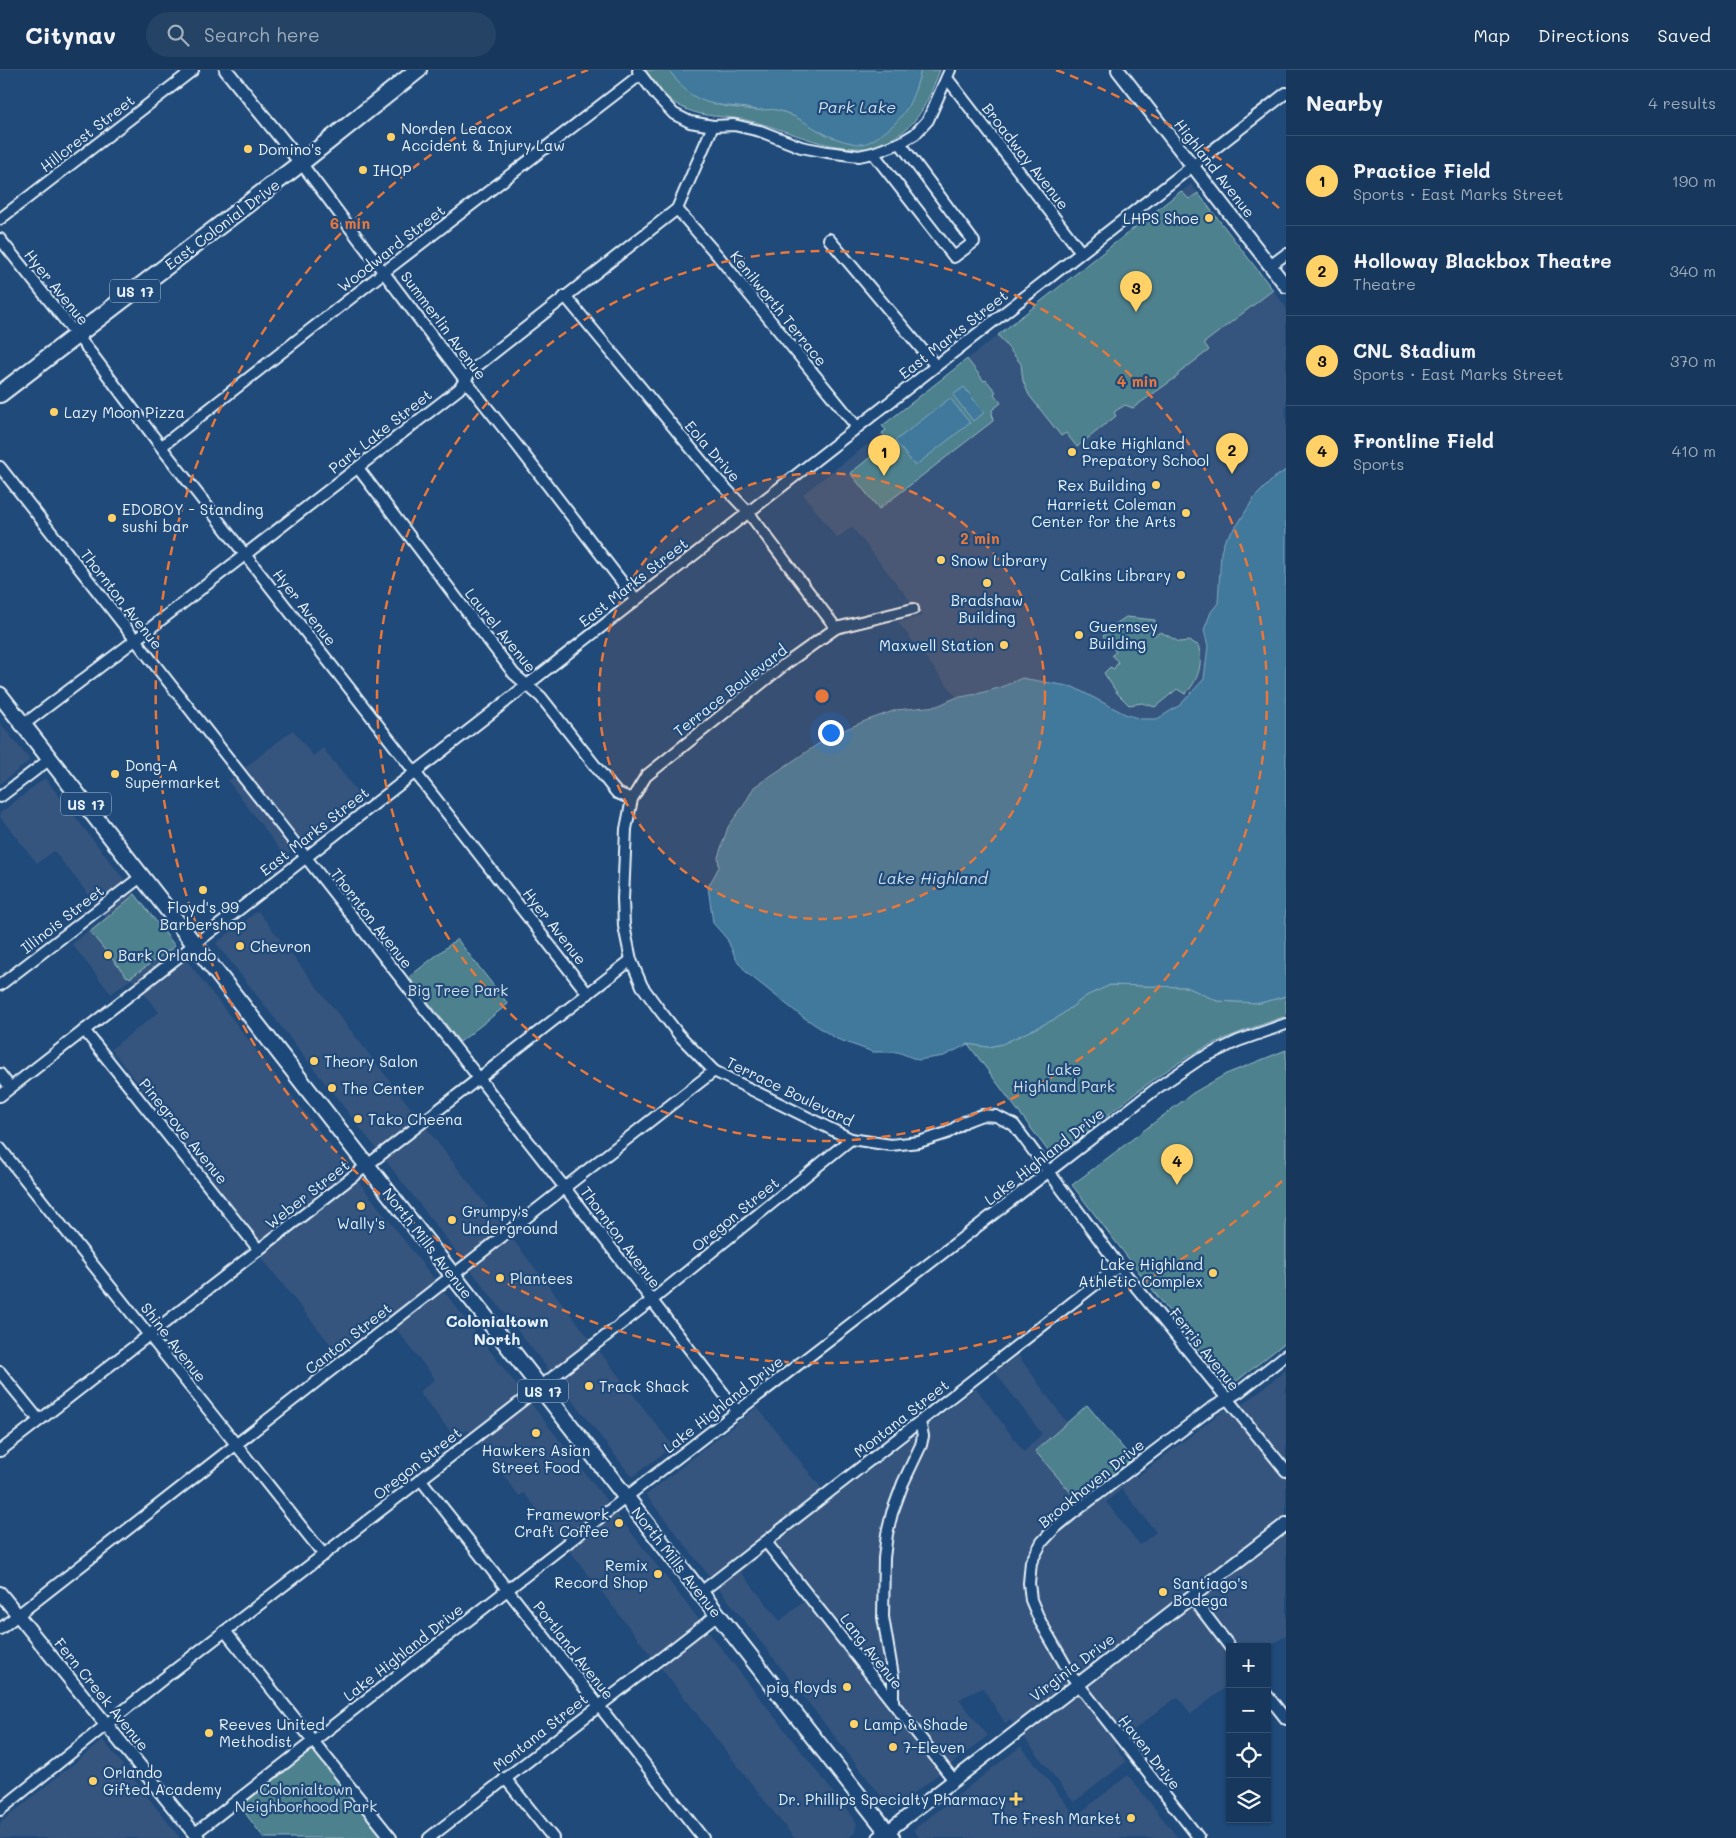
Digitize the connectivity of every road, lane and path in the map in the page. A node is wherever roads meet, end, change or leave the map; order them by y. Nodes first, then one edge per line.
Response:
1 (193, 70) edge
2 (226, 70) edge
3 (418, 70) edge
4 (1118, 70) edge
5 (639, 73) edge
6 (949, 74) edge
7 (1286, 94) edge
8 (713, 126) junction
9 (900, 143) junction
10 (873, 153) junction
11 (302, 163) junction
12 (1192, 166) junction
13 (677, 208) junction
14 (0, 219) edge
15 (0, 239) edge
16 (829, 239) dead end
17 (1081, 252) junction
18 (1286, 254) edge
19 (1270, 266) junction
20 (384, 272) junction
21 (1286, 286) edge
22 (565, 296) junction
23 (77, 335) junction
24 (936, 366) junction
25 (465, 380) junction
26 (0, 394) edge
27 (857, 428) junction
28 (162, 446) junction
29 (0, 467) edge
30 (358, 468) junction
31 (748, 512) junction
32 (245, 555) junction
33 (635, 599) junction
34 (913, 609) dead end
35 (836, 628) junction
36 (135, 640) junction
37 (526, 685) junction
38 (0, 695) edge
39 (23, 724) junction
40 (50, 759) junction
41 (415, 771) junction
42 (0, 797) edge
43 (632, 799) junction
44 (305, 857) junction
45 (142, 876) junction
46 (195, 943) junction
47 (631, 960) junction
48 (0, 986) edge
49 (588, 994) junction
50 (1286, 1024) edge
51 (84, 1030) junction
52 (714, 1071) junction
53 (0, 1074) edge
54 (478, 1078) junction
55 (10, 1087) junction
56 (0, 1096) edge
57 (851, 1139) junction
58 (0, 1148) edge
59 (367, 1166) junction
60 (1048, 1173) junction
61 (565, 1188) junction
62 (259, 1250) junction
63 (1119, 1266) junction
64 (453, 1276) junction
65 (651, 1301) junction
66 (150, 1334) junction
67 (1286, 1355) edge
68 (0, 1372) edge
69 (539, 1387) junction
70 (1226, 1399) junction
71 (738, 1412) junction
72 (38, 1420) junction
73 (920, 1422) junction
74 (236, 1445) junction
75 (0, 1451) edge
76 (1286, 1472) edge
77 (421, 1480) junction
78 (627, 1497) junction
79 (1286, 1524) edge
80 (766, 1542) junction
81 (324, 1555) junction
82 (508, 1590) junction
83 (701, 1592) junction
84 (0, 1593) edge
85 (1192, 1597) junction
86 (718, 1614) junction
87 (18, 1615) junction
88 (0, 1628) edge
89 (225, 1631) junction
90 (1227, 1643) edge
91 (1077, 1684) junction
92 (1271, 1699) edge
93 (892, 1701) junction
94 (598, 1706) junction
95 (1286, 1719) edge
96 (106, 1725) junction
97 (313, 1741) junction
98 (505, 1778) junction
99 (953, 1779) junction
100 (0, 1810) edge
101 (196, 1836) edge
102 (886, 1836) edge
103 (391, 1838) edge
104 (429, 1838) edge
105 (553, 1838) edge
106 (703, 1838) edge
107 (1199, 1838) edge

1 - 14 street, Hillcrest Street
2 - 11 street, Summerlin Avenue
3 - 11 highway, East Colonial Drive / US 17
4 - 12 street, Highland Avenue
5 - 8 street
5 - 20 street, Woodward Street
6 - 9 street
6 - 17 street, Broadway Avenue
7 - 12 street, East Marks Street
8 - 10 street
8 - 13 street, Park Lake Street
9 - 10 street
9 - 10 street
11 - 20 street, Summerlin Avenue
11 - 23 highway, East Colonial Drive / US 17
12 - 17 street, East Marks Street
12 - 19 street, Highland Avenue
13 - 22 street, Park Lake Street
13 - 27 street, Kenilworth Terrace
15 - 23 street, Hyer Avenue
16 - 24 street
17 - 24 street, East Marks Street
18 - 19 street
19 - 21 street, Highland Avenue
20 - 25 street, Summerlin Avenue
20 - 28 street, Woodward Street
22 - 25 street, Park Lake Street
22 - 31 street, Eola Drive
23 - 26 highway, East Colonial Drive / US 17
23 - 28 street, Hyer Avenue
24 - 27 street, East Marks Street
25 - 30 street, Park Lake Street
25 - 33 street, Summerlin Avenue
27 - 31 street, East Marks Street
28 - 32 street, Hyer Avenue
29 - 36 street, Thornton Avenue
30 - 32 street, Park Lake Street
30 - 37 street, Laurel Avenue
31 - 33 street, East Marks Street
31 - 35 street, Eola Drive
32 - 36 street, Park Lake Street
32 - 41 street, Hyer Avenue
33 - 37 street, East Marks Street
34 - 35 street, Terrace Boulevard
35 - 43 street, Terrace Boulevard
36 - 39 street, Park Lake Street
36 - 44 street, Thornton Avenue
37 - 41 street, East Marks Street
37 - 43 street, Laurel Avenue
38 - 39 main road, North Mills Avenue / US 17
39 - 40 main road, North Mills Avenue / US 17
40 - 42 street
40 - 45 main road, North Mills Avenue / US 17
41 - 44 street, East Marks Street
41 - 49 street, Hyer Avenue
43 - 47 street, Terrace Boulevard
44 - 46 street, East Marks Street
44 - 54 street, Thornton Avenue
45 - 46 main road, North Mills Avenue / US 17
45 - 48 street, Illinois Street
46 - 51 street, East Marks Street
46 - 59 main road, North Mills Avenue / US 17
47 - 49 street, Weber Street
47 - 52 street, Terrace Boulevard
49 - 54 street, Weber Street
50 - 60 street, Lake Highland Drive
51 - 55 street, East Marks Street
51 - 62 street, Pinegrove Avenue
52 - 57 street, Terrace Boulevard
52 - 61 street, Canton Street
53 - 55 street
54 - 59 street, Weber Street
54 - 61 street, Thornton Avenue
55 - 56 street, East Marks Street
57 - 60 street, Terrace Boulevard
57 - 65 street, Oregon Street
58 - 66 street, Shine Avenue
59 - 62 street, Weber Street
59 - 64 main road, North Mills Avenue / US 17
60 - 63 street, Ferris Avenue
60 - 71 street, Lake Highland Drive
61 - 64 street, Canton Street
61 - 65 street, Thornton Avenue
62 - 66 street, Weber Street
63 - 70 street, Ferris Avenue
63 - 73 street, Montana Street
64 - 69 main road, North Mills Avenue / US 17
64 - 74 street, Canton Street
65 - 69 street, Oregon Street
65 - 71 street, Thornton Avenue
66 - 72 street, Weber Street
66 - 74 street, Shine Avenue
67 - 70 street, Brookhaven Drive
68 - 72 street
69 - 77 street, Oregon Street
69 - 78 main road, North Mills Avenue / US 17
70 - 76 street, Ferris Avenue
70 - 91 street, Brookhaven Drive
71 - 78 street, Lake Highland Drive
72 - 75 street, Weber Street
73 - 80 street, Montana Street
73 - 93 street
74 - 81 street, Shine Avenue
74 - 87 street, Canton Street
77 - 81 street, Oregon Street
77 - 82 street, Portland Avenue
78 - 82 street, Lake Highland Drive
78 - 83 main road, North Mills Avenue / US 17
79 - 85 street, Virginia Drive
80 - 83 street, Montana Street
80 - 93 street, Lang Avenue
81 - 89 street, Oregon Street
82 - 94 street, Portland Avenue
82 - 97 street, Lake Highland Drive
83 - 86 main road, North Mills Avenue / US 17
84 - 87 street, Fern Creek Avenue
85 - 90 street
85 - 91 street, Virginia Drive
86 - 94 street, Montana Street
86 - 102 main road, North Mills Avenue / US 17
87 - 88 street, Canton Street
87 - 96 street, Fern Creek Avenue
89 - 96 street, Oregon Street
89 - 97 street
91 - 99 street, Virginia Drive
91 - 107 street, Haven Drive
92 - 95 street
93 - 99 street, Lang Avenue
94 - 98 street, Montana Street
94 - 106 street, Portland Avenue
96 - 100 street, Oregon Street
96 - 101 street, Fern Creek Avenue
97 - 101 street, Lake Highland Drive
97 - 103 street
98 - 104 street, Montana Street
98 - 105 street
99 - 102 street, Virginia Drive

